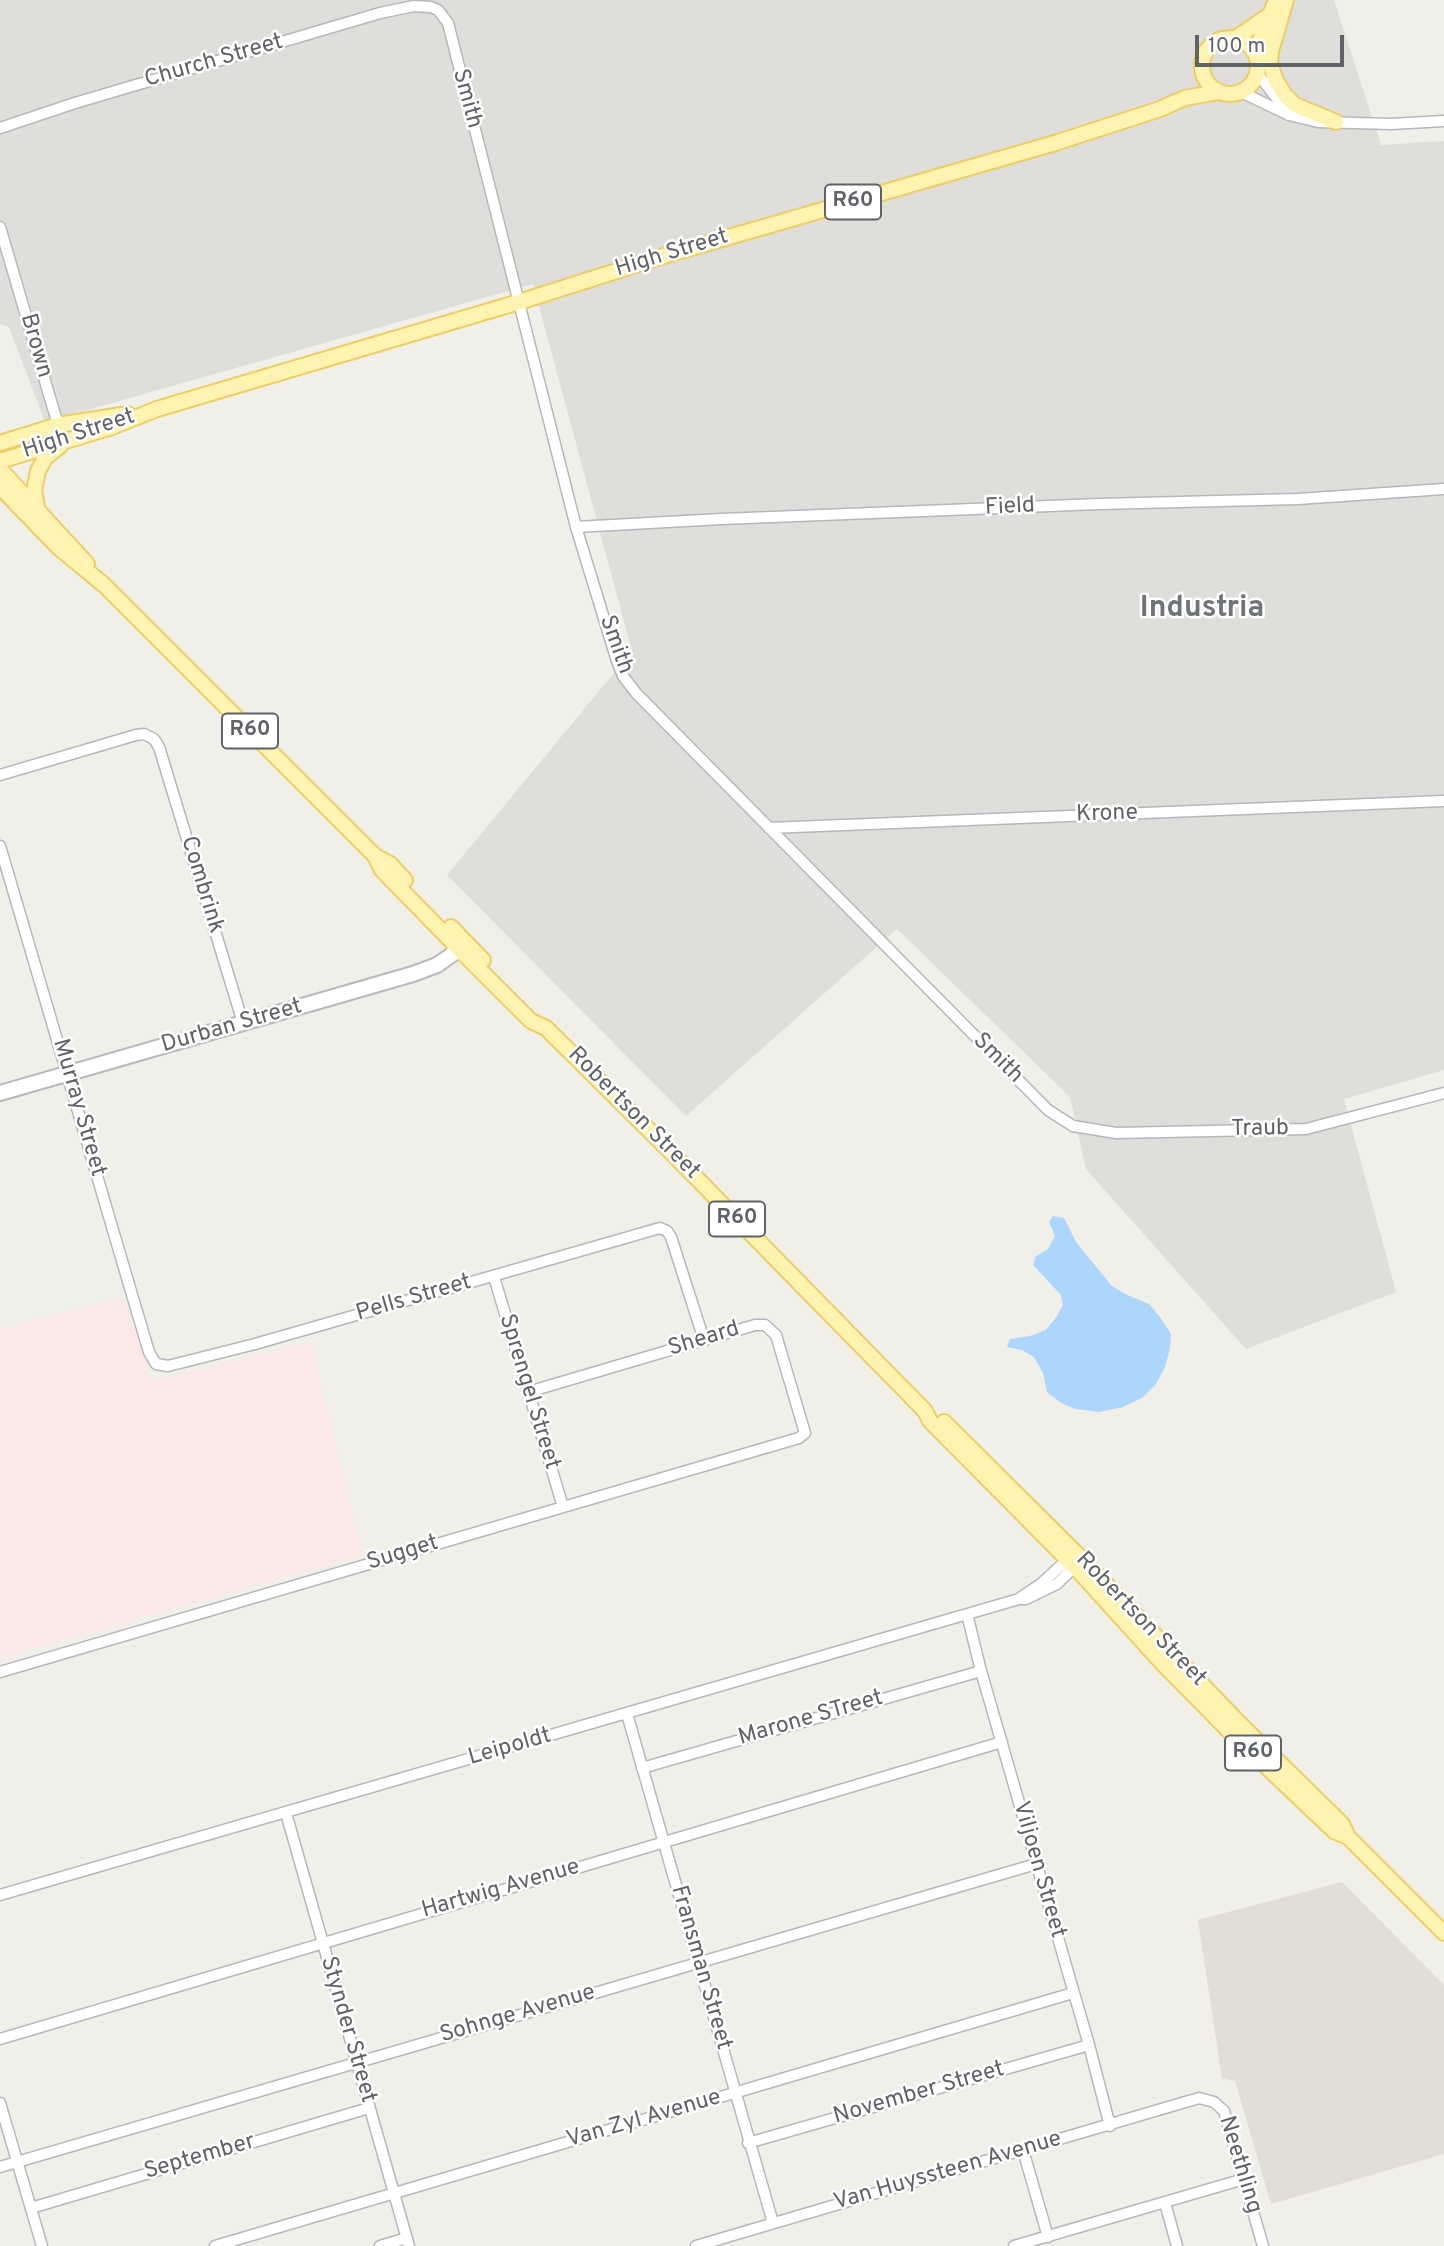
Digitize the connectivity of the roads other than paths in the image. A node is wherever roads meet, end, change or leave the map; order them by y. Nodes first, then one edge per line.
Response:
1 (1276, 0) edge
2 (1286, 0) edge
3 (431, 7) joint
4 (1268, 16) junction
5 (1236, 37) junction
6 (1255, 53) junction
7 (1257, 72) junction
8 (1202, 74) junction
9 (1218, 92) junction
10 (1243, 93) junction
11 (1185, 98) junction
12 (1289, 115) junction
13 (1444, 121) edge
14 (1336, 122) junction
15 (0, 128) edge
16 (0, 227) edge
17 (519, 302) junction
18 (157, 409) junction
19 (58, 425) junction
20 (67, 441) junction
21 (0, 443) edge
22 (0, 461) edge
23 (0, 470) edge
24 (0, 487) edge
25 (1444, 489) edge
26 (37, 509) junction
27 (576, 527) junction
28 (104, 585) junction
29 (0, 775) edge
30 (1444, 801) edge
31 (769, 828) junction
32 (0, 846) edge
33 (464, 947) junction
34 (243, 1023) junction
35 (68, 1074) junction
36 (0, 1093) edge
37 (1444, 1093) edge
38 (1073, 1126) joint
39 (494, 1276) junction
40 (704, 1340) junction
41 (161, 1366) joint
42 (528, 1392) junction
43 (804, 1435) joint
44 (562, 1507) junction
45 (1075, 1559) junction
46 (967, 1614) junction
47 (981, 1671) junction
48 (0, 1672) edge
49 (627, 1714) junction
50 (1002, 1742) junction
51 (642, 1768) junction
52 (286, 1812) junction
53 (663, 1842) junction
54 (1036, 1864) junction
55 (0, 1895) edge
56 (1444, 1933) edge
57 (322, 1942) junction
58 (698, 1962) junction
59 (1073, 1993) junction
60 (0, 2039) edge
61 (1089, 2045) junction
62 (356, 2062) junction
63 (735, 2093) junction
64 (1199, 2098) joint
65 (0, 2102) edge
66 (369, 2108) junction
67 (1110, 2126) junction
68 (748, 2143) junction
69 (1023, 2150) junction
70 (17, 2162) junction
71 (0, 2167) edge
72 (1244, 2179) junction
73 (393, 2193) junction
74 (1165, 2203) junction
75 (31, 2208) junction
76 (773, 2222) junction
77 (1048, 2237) junction
78 (408, 2242) edge
79 (42, 2246) edge
80 (215, 2246) edge
81 (380, 2246) edge
82 (696, 2246) edge
83 (1014, 2246) edge
84 (1177, 2246) edge
85 (1264, 2246) edge

1 - 4 main road
2 - 14 main road
3 - 15 street, Church Street
3 - 17 street, Smith
4 - 5 main road
4 - 6 main road
5 - 6 main road
5 - 8 main road
6 - 7 main road
7 - 10 main road
7 - 12 street
8 - 9 main road
8 - 11 main road
9 - 10 main road, High Street / R60
9 - 11 main road, High Street / R60
10 - 12 street
11 - 17 main road, High Street / R60
12 - 14 street
13 - 14 street
16 - 19 street, Brown
17 - 18 main road, High Street / R60
17 - 27 street, Smith
18 - 19 main road, High Street / R60
18 - 20 main road, High Street / R60
19 - 21 main road, High Street / R60
20 - 22 main road, High Street / R60
20 - 26 main road
23 - 26 main road, Robertson Street / R60
24 - 28 main road, Robertson Street / R60
25 - 27 street, Field
26 - 28 main road, Robertson Street / R60
27 - 31 street, Smith
28 - 33 main road, Robertson Street / R60
29 - 34 street, Combrink
30 - 31 street, Krone
31 - 38 street, Smith
32 - 35 street, Murray Street
33 - 34 street, Durban Street
33 - 45 main road, Robertson Street / R60
34 - 35 street, Durban Street
35 - 36 street, Durban Street
35 - 41 street, Murray Street
37 - 38 street, Traub
39 - 40 street, Pells Street
39 - 41 street, Pells Street
39 - 42 street, Sprengel Street
40 - 42 street, Sheard
40 - 43 street, Sheard
42 - 44 street, Sprengel Street
43 - 44 street, Sugget
44 - 48 street, Sugget
45 - 46 street, Leipoldt
45 - 56 main road, Robertson Street / R60
46 - 47 street, Viljoen Street
46 - 49 street, Leipoldt
47 - 50 street, Viljoen Street
47 - 51 street, Marone STreet
49 - 51 street, Fransman Street
49 - 52 street, Leipoldt
50 - 53 street, Hartwig Avenue
50 - 54 street, Viljoen Street
51 - 53 street, Fransman Street
52 - 55 street, Leipoldt
52 - 57 street, Stynder Street
53 - 57 street, Hartwig Avenue
53 - 58 street, Fransman Street
54 - 58 street, Sohnge Avenue
54 - 59 street, Viljoen Street
57 - 60 street, Hartwig Avenue
57 - 62 street, Stynder Street
58 - 62 street, Sohnge Avenue
58 - 63 street, Fransman Street
59 - 61 street, Viljoen Street
59 - 63 street, Van Zyl Avenue
61 - 67 street, Viljoen Street
61 - 68 street, November Street
62 - 66 street, Stynder Street
62 - 70 street, Sohnge Avenue
63 - 68 street, Fransman Street
63 - 73 street, Van Zyl Avenue
64 - 67 street, Van Huyssteen Avenue
64 - 72 street, Neethling
65 - 70 street
66 - 73 street, Stynder Street
66 - 75 street, September
67 - 69 street, Van Huyssteen Avenue
68 - 76 street, Fransman Street
69 - 76 street, Van Huyssteen Avenue
69 - 77 street
70 - 71 street, Sohnge Avenue
70 - 75 street
72 - 74 street
72 - 85 street, Neethling
73 - 78 street, Stynder Street
73 - 80 street, Van Zyl Avenue
74 - 77 street
74 - 84 street
75 - 79 street
76 - 82 street, Van Huyssteen Avenue
77 - 83 street
78 - 81 street

